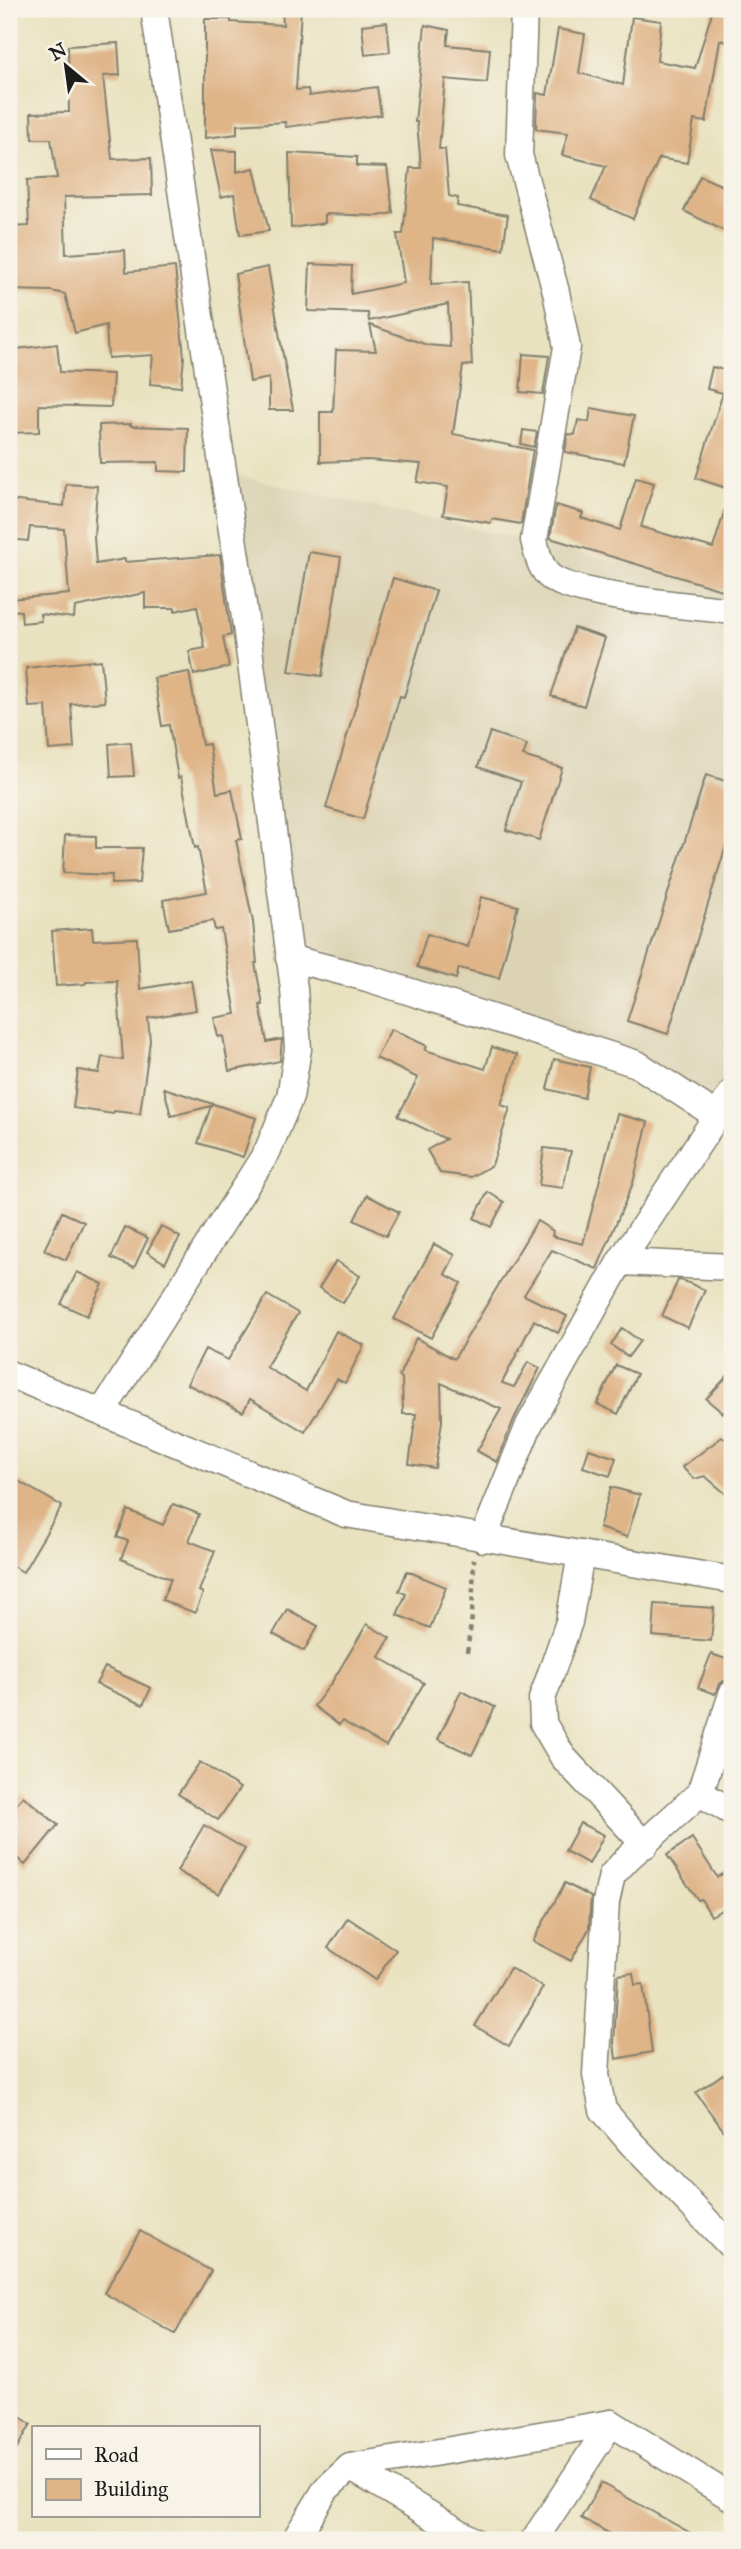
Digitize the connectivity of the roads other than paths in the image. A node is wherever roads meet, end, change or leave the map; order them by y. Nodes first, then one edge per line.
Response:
1 (154, 9) edge
2 (524, 9) edge
3 (732, 611) edge
4 (289, 958) junction
5 (732, 1093) edge
6 (717, 1116) junction
7 (620, 1262) junction
8 (732, 1267) edge
9 (9, 1374) edge
10 (102, 1412) junction
11 (484, 1539) junction
12 (580, 1554) junction
13 (732, 1580) edge
14 (732, 1694) edge
15 (700, 1793) junction
16 (732, 1812) edge
17 (645, 1844) junction
18 (732, 2247) edge
19 (611, 2423) junction
20 (350, 2468) junction
21 (732, 2498) edge
22 (295, 2540) edge
23 (472, 2540) edge
24 (534, 2540) edge

1 - 4 street
2 - 3 street
4 - 6 street
4 - 10 street
5 - 6 street
6 - 7 street
7 - 8 street
7 - 11 street
9 - 10 street
10 - 11 street
11 - 12 street
12 - 13 street
12 - 17 street
14 - 15 street
15 - 16 street
15 - 17 street
17 - 18 street
19 - 20 street
19 - 21 street
19 - 24 street
20 - 22 street
20 - 23 street

